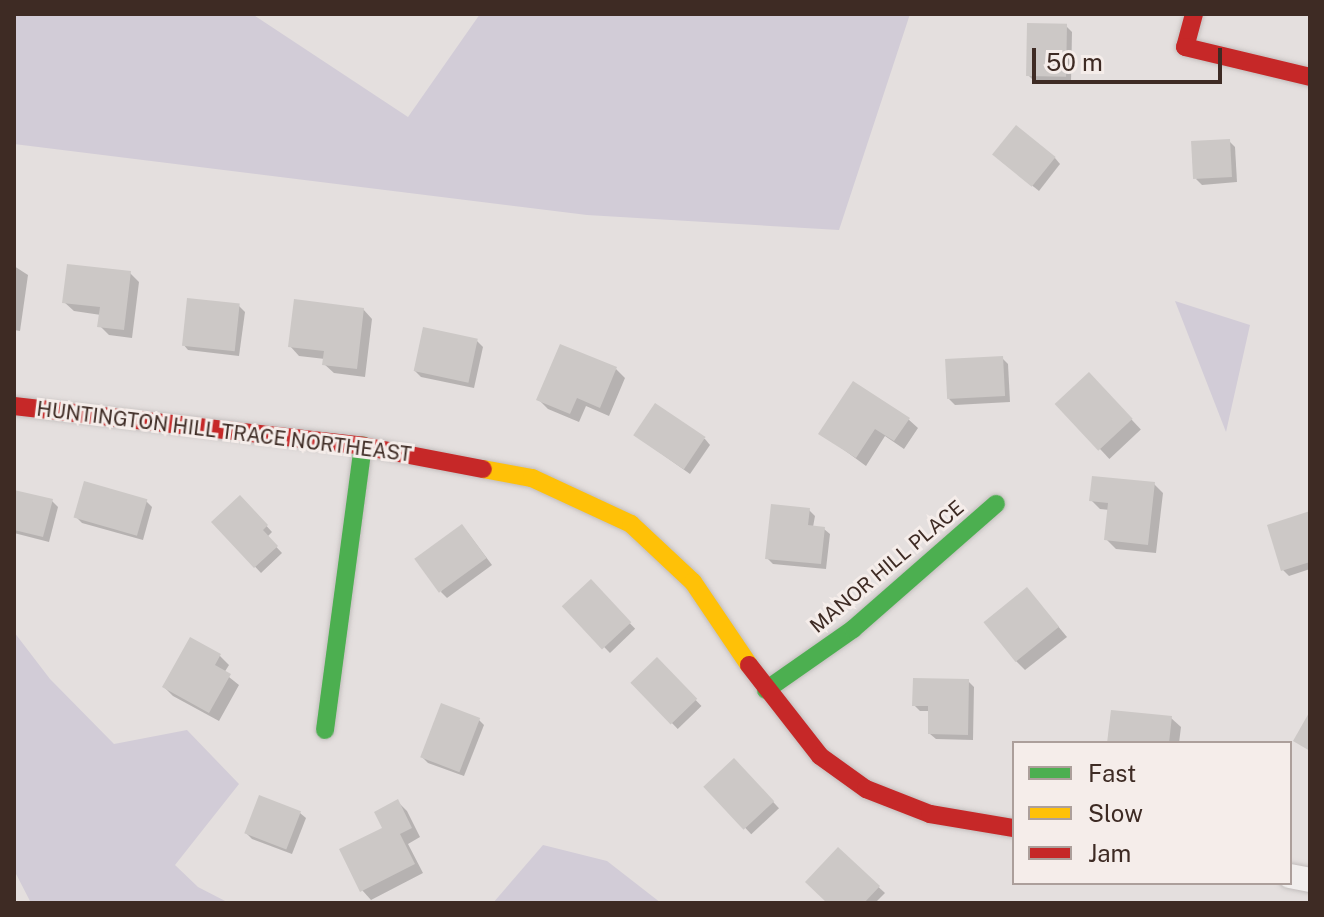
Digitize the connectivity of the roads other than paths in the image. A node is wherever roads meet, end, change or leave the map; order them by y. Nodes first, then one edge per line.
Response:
1 (1194, 14) edge
2 (1310, 77) edge
3 (14, 406) edge
4 (363, 446) junction
5 (996, 504) dead end
6 (766, 690) junction
7 (325, 730) dead end
8 (1012, 828) edge

1 - 2 street
3 - 4 street, HUNTINGTON HILL TRACE NORTHEAST
4 - 6 street, HUNTINGTON HILL TRACE NORTHEAST
4 - 7 street
5 - 6 street, MANOR HILL PLACE
6 - 8 street, HUNTINGTON HILL TRACE NORTHEAST

